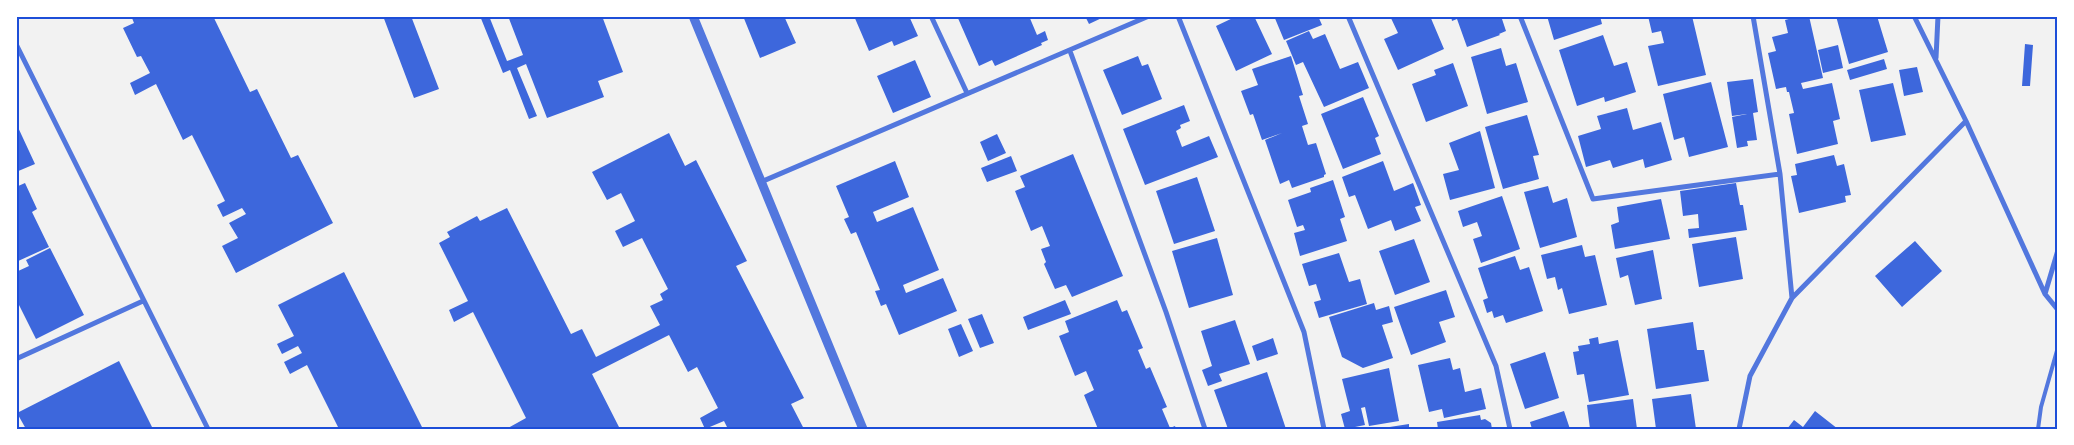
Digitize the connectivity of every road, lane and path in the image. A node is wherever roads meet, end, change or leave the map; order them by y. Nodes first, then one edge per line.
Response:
1 (692, 16) edge
2 (931, 16) edge
3 (1149, 16) edge
4 (1178, 16) edge
5 (1348, 16) edge
6 (1520, 16) edge
7 (1754, 16) edge
8 (1914, 16) edge
9 (1938, 16) edge
10 (16, 44) edge
11 (1070, 51) junction
12 (1936, 61) junction
13 (967, 93) junction
14 (1966, 120) junction
15 (1780, 174) junction
16 (761, 182) junction
17 (2058, 250) edge
18 (2045, 294) junction
19 (1792, 298) junction
20 (143, 301) junction
21 (2058, 310) edge
22 (2058, 346) edge
23 (16, 359) edge
24 (208, 429) edge
25 (863, 429) edge
26 (1205, 429) edge
27 (1324, 429) edge
28 (1510, 429) edge
29 (1739, 429) edge
30 (2038, 429) edge

1 - 16 street
2 - 13 street
3 - 11 street
4 - 27 street
5 - 28 street
6 - 15 street
7 - 15 street
8 - 12 street
9 - 12 street
10 - 20 street
11 - 13 street
11 - 26 street
12 - 14 street
13 - 16 street
14 - 18 street
14 - 19 street
15 - 19 street
16 - 25 street
17 - 18 street
18 - 21 street
19 - 29 street
20 - 23 street
20 - 24 street
22 - 30 lane

